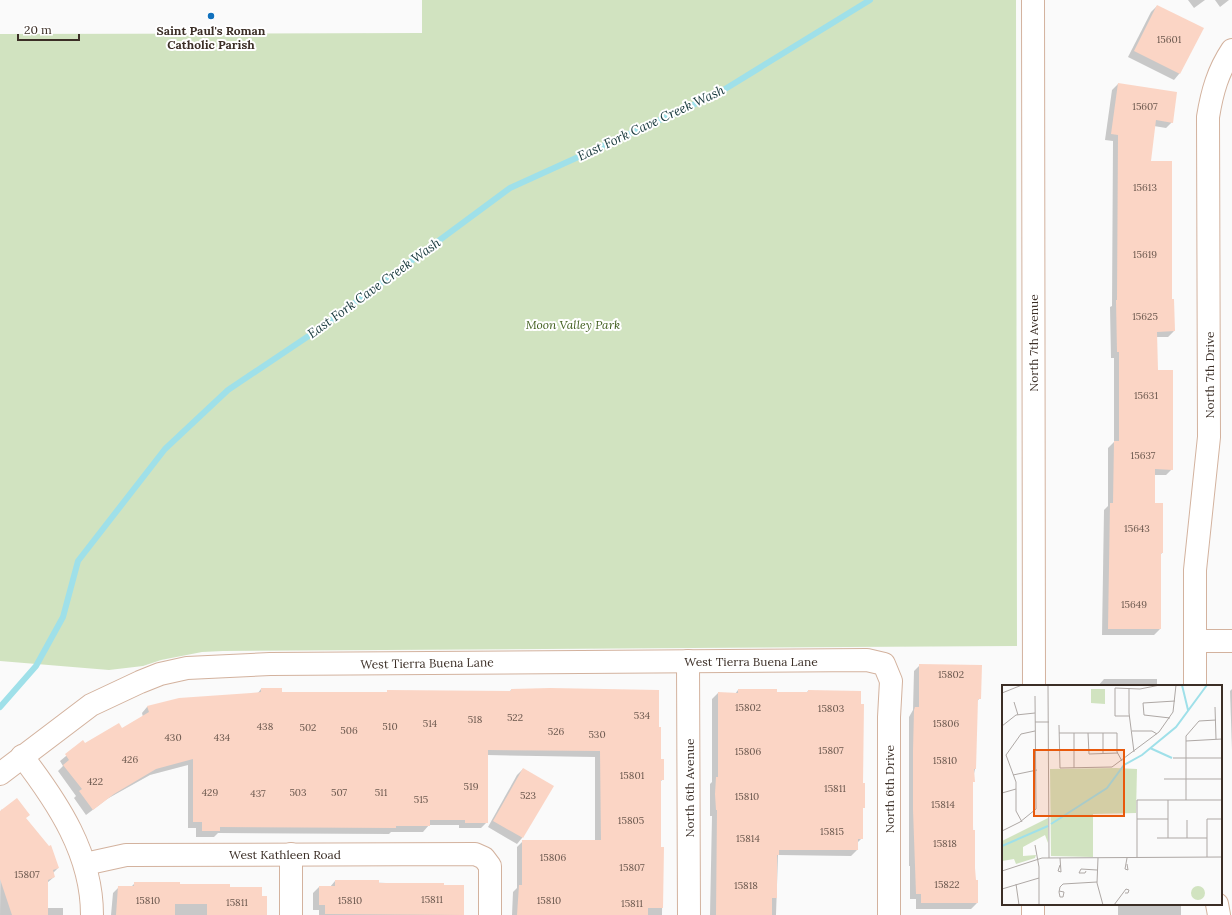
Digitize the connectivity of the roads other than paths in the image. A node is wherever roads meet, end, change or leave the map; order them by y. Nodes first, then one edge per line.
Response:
1 (1033, 0) edge
2 (1227, 58) edge
3 (1195, 641) junction
4 (1232, 641) edge
5 (688, 661) junction
6 (884, 664) joint
7 (1034, 685) edge
8 (1195, 685) edge
9 (22, 756) junction
10 (0, 774) edge
11 (291, 854) junction
12 (85, 864) junction
13 (1217, 905) edge
14 (92, 915) edge
15 (291, 915) edge
16 (490, 915) edge
17 (689, 915) edge
18 (889, 915) edge
19 (1219, 915) edge

1 - 7 street, North 7th Avenue
2 - 3 street, North 7th Drive
3 - 4 street
3 - 8 street, North 7th Drive
5 - 6 street, West Tierra Buena Lane
5 - 9 street, West Tierra Buena Lane
5 - 17 street, North 6th Avenue
6 - 18 street, North 6th Drive
9 - 10 street, West Tierra Buena Lane
9 - 12 street
11 - 12 street, West Kathleen Road
11 - 15 street
11 - 16 street, West Kathleen Road
12 - 14 street
13 - 19 street

